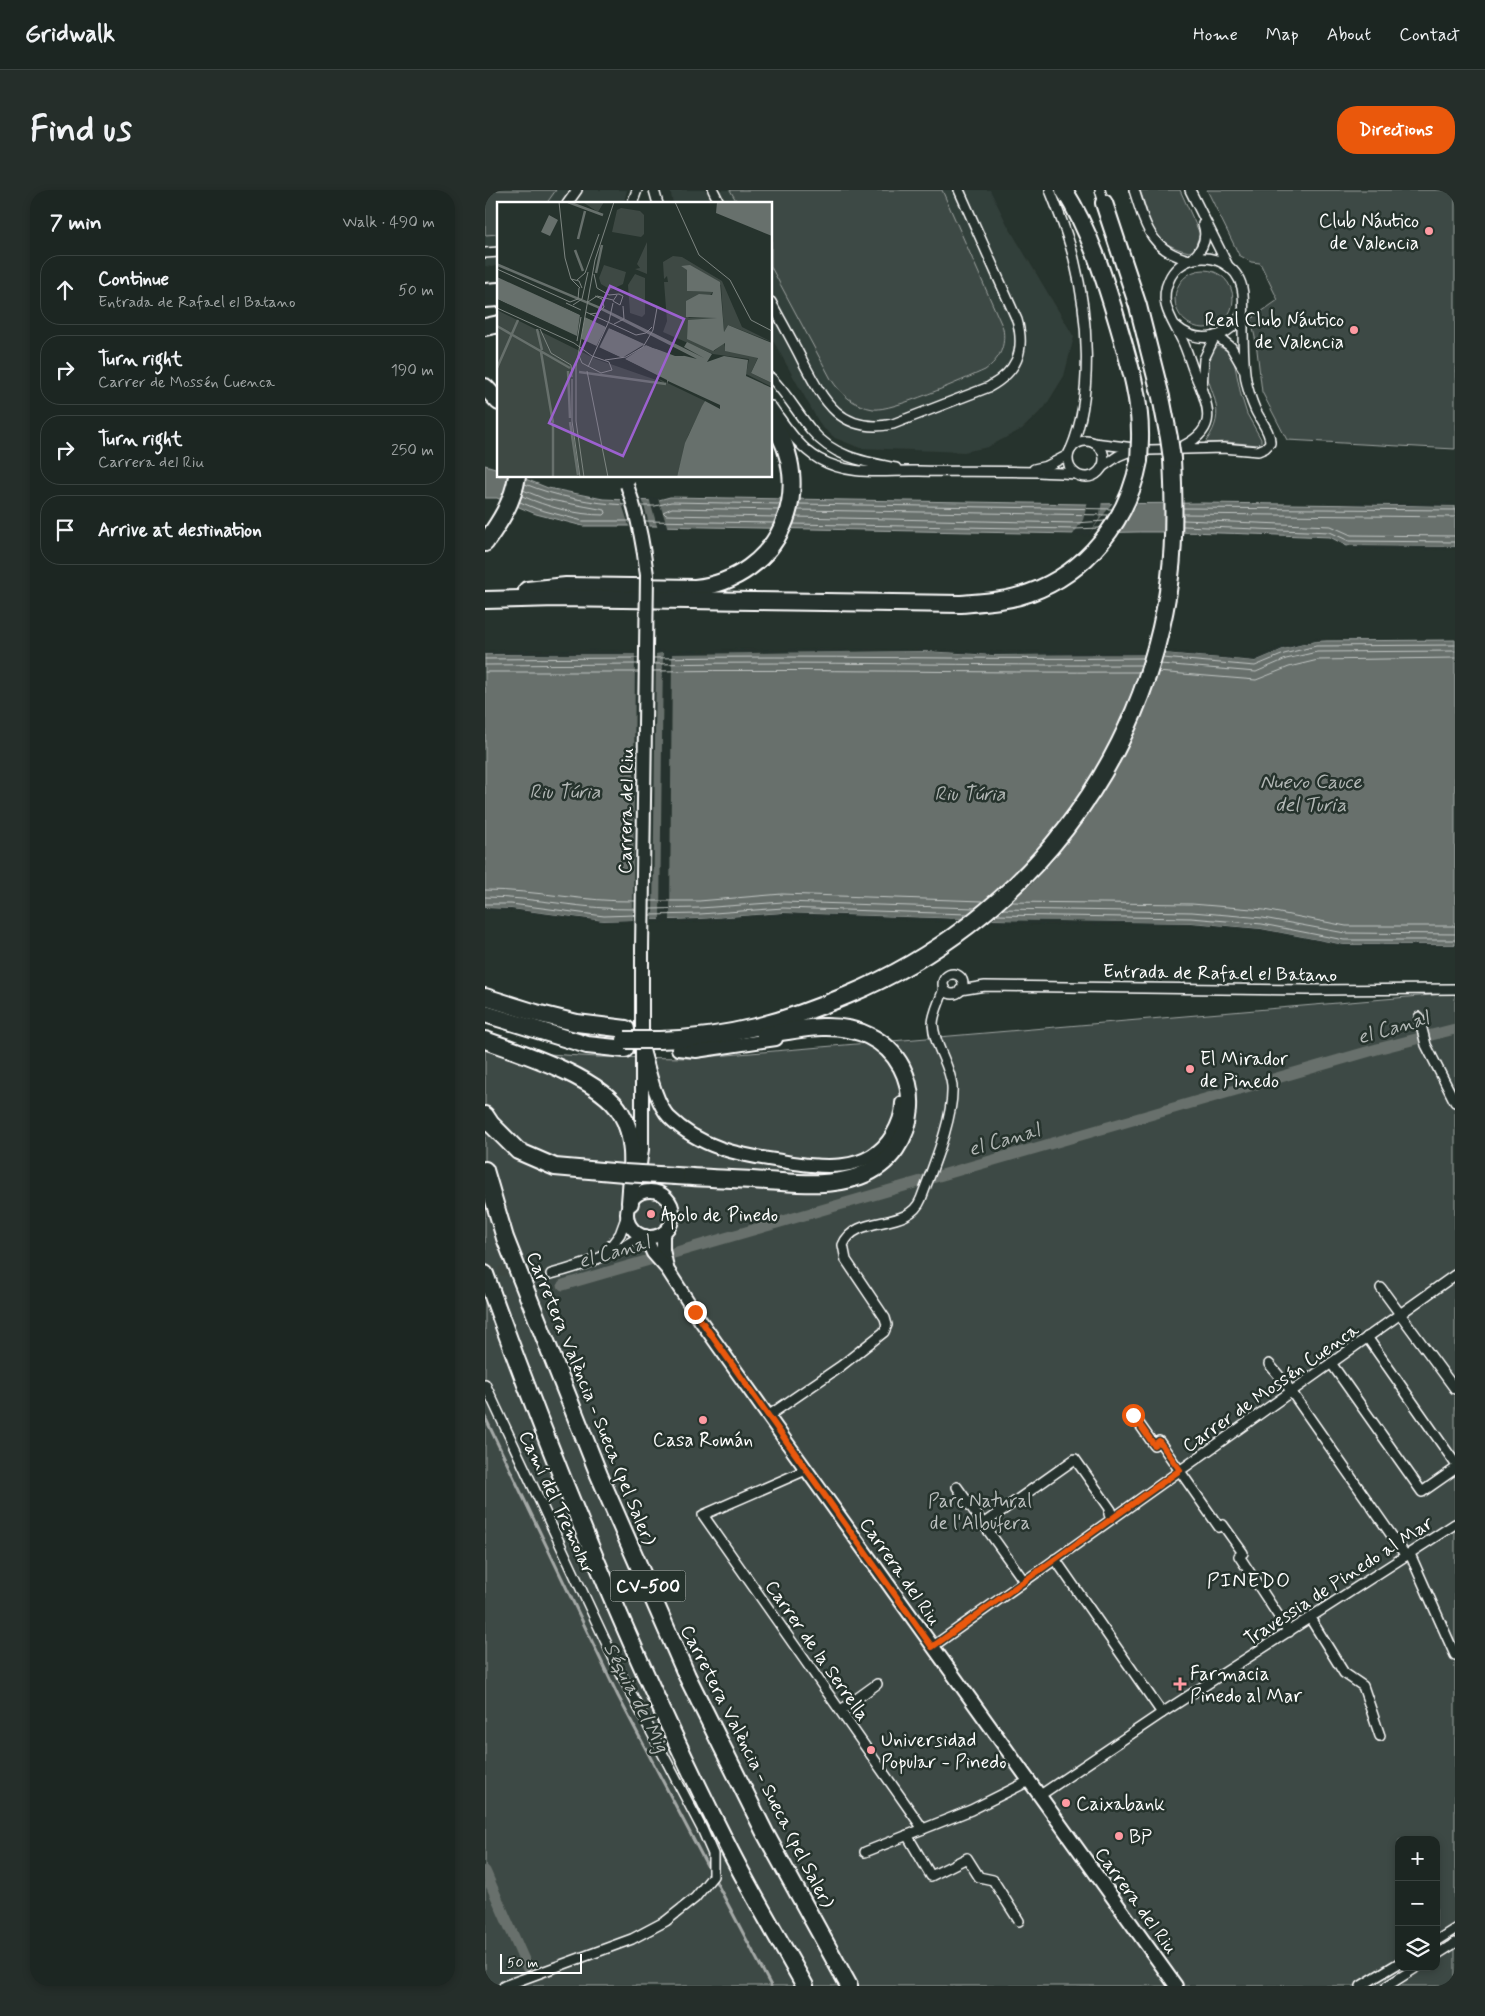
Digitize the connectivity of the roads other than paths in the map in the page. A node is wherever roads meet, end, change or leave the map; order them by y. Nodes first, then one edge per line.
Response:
1 (577, 190) edge
2 (637, 190) edge
3 (713, 190) edge
4 (959, 190) edge
5 (1051, 190) edge
6 (1064, 190) edge
7 (1134, 190) edge
8 (1190, 190) edge
9 (1102, 197) edge
10 (568, 202) edge
11 (633, 202) edge
12 (719, 202) edge
13 (1191, 260) junction
14 (1229, 266) junction
15 (497, 296) edge
16 (485, 300) edge
17 (773, 306) edge
18 (1244, 307) junction
19 (1174, 324) junction
20 (1216, 336) junction
21 (1245, 375) junction
22 (773, 380) edge
23 (485, 387) edge
24 (1202, 389) junction
25 (497, 400) edge
26 (773, 409) edge
27 (773, 423) edge
28 (1094, 443) junction
29 (1173, 449) junction
30 (1138, 450) junction
31 (1070, 452) junction
32 (1102, 467) junction
33 (908, 471) junction
34 (1024, 472) junction
35 (1075, 474) junction
36 (517, 478) edge
37 (625, 481) edge
38 (485, 543) edge
39 (485, 594) edge
40 (485, 600) edge
41 (962, 979) junction
42 (985, 986) junction
43 (944, 988) junction
44 (1455, 989) edge
45 (957, 992) junction
46 (485, 996) edge
47 (937, 1010) junction
48 (485, 1014) edge
49 (1419, 1021) dead end
50 (485, 1040) edge
51 (629, 1040) junction
52 (658, 1040) junction
53 (678, 1049) junction
54 (1455, 1102) edge
55 (485, 1115) edge
56 (642, 1150) junction
57 (485, 1170) edge
58 (658, 1192) junction
59 (631, 1204) junction
60 (663, 1233) junction
61 (643, 1236) junction
62 (658, 1251) junction
63 (603, 1256) junction
64 (485, 1274) edge
65 (551, 1274) tunnel mouth
66 (1455, 1275) edge
67 (1381, 1288) dead end
68 (485, 1306) edge
69 (1400, 1314) junction
70 (1367, 1337) junction
71 (1331, 1363) junction
72 (1269, 1364) dead end
73 (519, 1371) junction
74 (485, 1384) edge
75 (1455, 1389) edge
76 (1290, 1392) junction
77 (1133, 1415) dead end
78 (768, 1416) junction
79 (1455, 1463) edge
80 (1455, 1469) edge
81 (806, 1470) junction
82 (1180, 1470) junction
83 (957, 1487) dead end
84 (1111, 1519) junction
85 (983, 1524) junction
86 (1455, 1524) edge
87 (1408, 1555) junction
88 (1055, 1559) junction
89 (1024, 1581) junction
90 (1310, 1618) junction
91 (1289, 1632) junction
92 (932, 1647) junction
93 (1455, 1655) edge
94 (877, 1684) dead end
95 (841, 1710) junction
96 (1162, 1713) junction
97 (1380, 1736) dead end
98 (1029, 1781) junction
99 (1039, 1796) junction
100 (923, 1829) junction
101 (907, 1835) junction
102 (865, 1852) dead end
103 (1019, 1921) dead end
104 (1455, 1929) edge
105 (1440, 1938) edge
106 (1455, 1944) edge
107 (1440, 1953) edge
108 (1395, 1965) edge
109 (1411, 1971) edge
110 (504, 1986) edge
111 (805, 1986) edge
112 (849, 1986) edge
113 (1176, 1986) edge
114 (1361, 1986) edge
115 (1387, 1986) edge

1 - 10 street
2 - 11 street
3 - 12 street
4 - 17 street
5 - 31 street
6 - 30 highway
7 - 13 street
8 - 13 street
8 - 14 street
9 - 29 highway
13 - 14 street
13 - 19 street
14 - 18 street
15 - 16 street
18 - 20 street
18 - 21 street
19 - 20 street
19 - 24 street
20 - 21 street
20 - 24 street
21 - 29 street
22 - 33 street
23 - 25 highway
24 - 29 street
26 - 33 street
27 - 39 highway
28 - 30 street
28 - 31 street
28 - 32 street
29 - 30 street
29 - 52 highway
30 - 32 street
30 - 40 highway
31 - 34 street
31 - 35 street
32 - 35 street
33 - 34 street
34 - 35 street
36 - 38 highway
37 - 51 street, Carrera del Riu, bridge
41 - 42 street, Entrada de Rafael el Batano
41 - 43 street, Entrada de Rafael el Batano
41 - 45 street
42 - 44 street, Entrada de Rafael el Batano
42 - 45 street, Entrada de Rafael el Batano
43 - 45 street
43 - 47 street
45 - 47 street
46 - 51 highway
47 - 78 street
48 - 51 highway
49 - 54 street
50 - 59 highway
51 - 52 highway
51 - 53 street
51 - 56 street, Carrera del Riu
52 - 53 highway
53 - 55 highway, bridge
56 - 58 street, Carrera del Riu
56 - 59 street, Carrera del Riu
57 - 112 highway, Carretera València - Sueca (pel Saler) / CV-500
58 - 59 street
58 - 60 street
59 - 61 street
59 - 63 street
60 - 61 street
60 - 62 street
61 - 62 street, Carrera del Riu
61 - 63 street
62 - 78 street, Carrera del Riu
63 - 65 street
64 - 73 highway, CV-500
66 - 69 street, Carrer de Mossén Cuenca
67 - 69 street
68 - 73 highway
69 - 70 street, Carrer de Mossén Cuenca
69 - 75 street
70 - 71 street, Carrer de Mossén Cuenca
70 - 79 street
71 - 76 street, Carrer de Mossén Cuenca
71 - 80 street
72 - 76 street
73 - 111 highway, CV-500
74 - 110 street, Camí del Tremolar
76 - 82 street, Carrer de Mossén Cuenca
76 - 87 street
77 - 82 street
78 - 81 street, Carrera del Riu
81 - 92 street, Carrera del Riu
81 - 95 street, Carrer de la Serrella
82 - 84 street, Carrer de Mossén Cuenca
82 - 91 street
83 - 85 street
84 - 85 street
84 - 88 street, Carrer de Mossén Cuenca
85 - 89 street
86 - 87 street, Travessia de Pinedo al Mar
87 - 90 street, Travessia de Pinedo al Mar
87 - 93 street
88 - 89 street, Carrer de Mossén Cuenca
88 - 96 street
89 - 92 street, Carrer de Mossén Cuenca
90 - 91 street, Travessia de Pinedo al Mar
90 - 97 street
91 - 96 street, Travessia de Pinedo al Mar
92 - 98 street, Carrera del Riu
94 - 95 street
95 - 100 street, Carrer de la Serrella
96 - 99 street, Travessia de Pinedo al Mar
98 - 99 street, Carrera del Riu
98 - 100 street
99 - 113 street, Carrera del Riu
100 - 101 street
101 - 102 street
101 - 103 street
104 - 105 street
106 - 107 street
108 - 114 street
109 - 115 street

